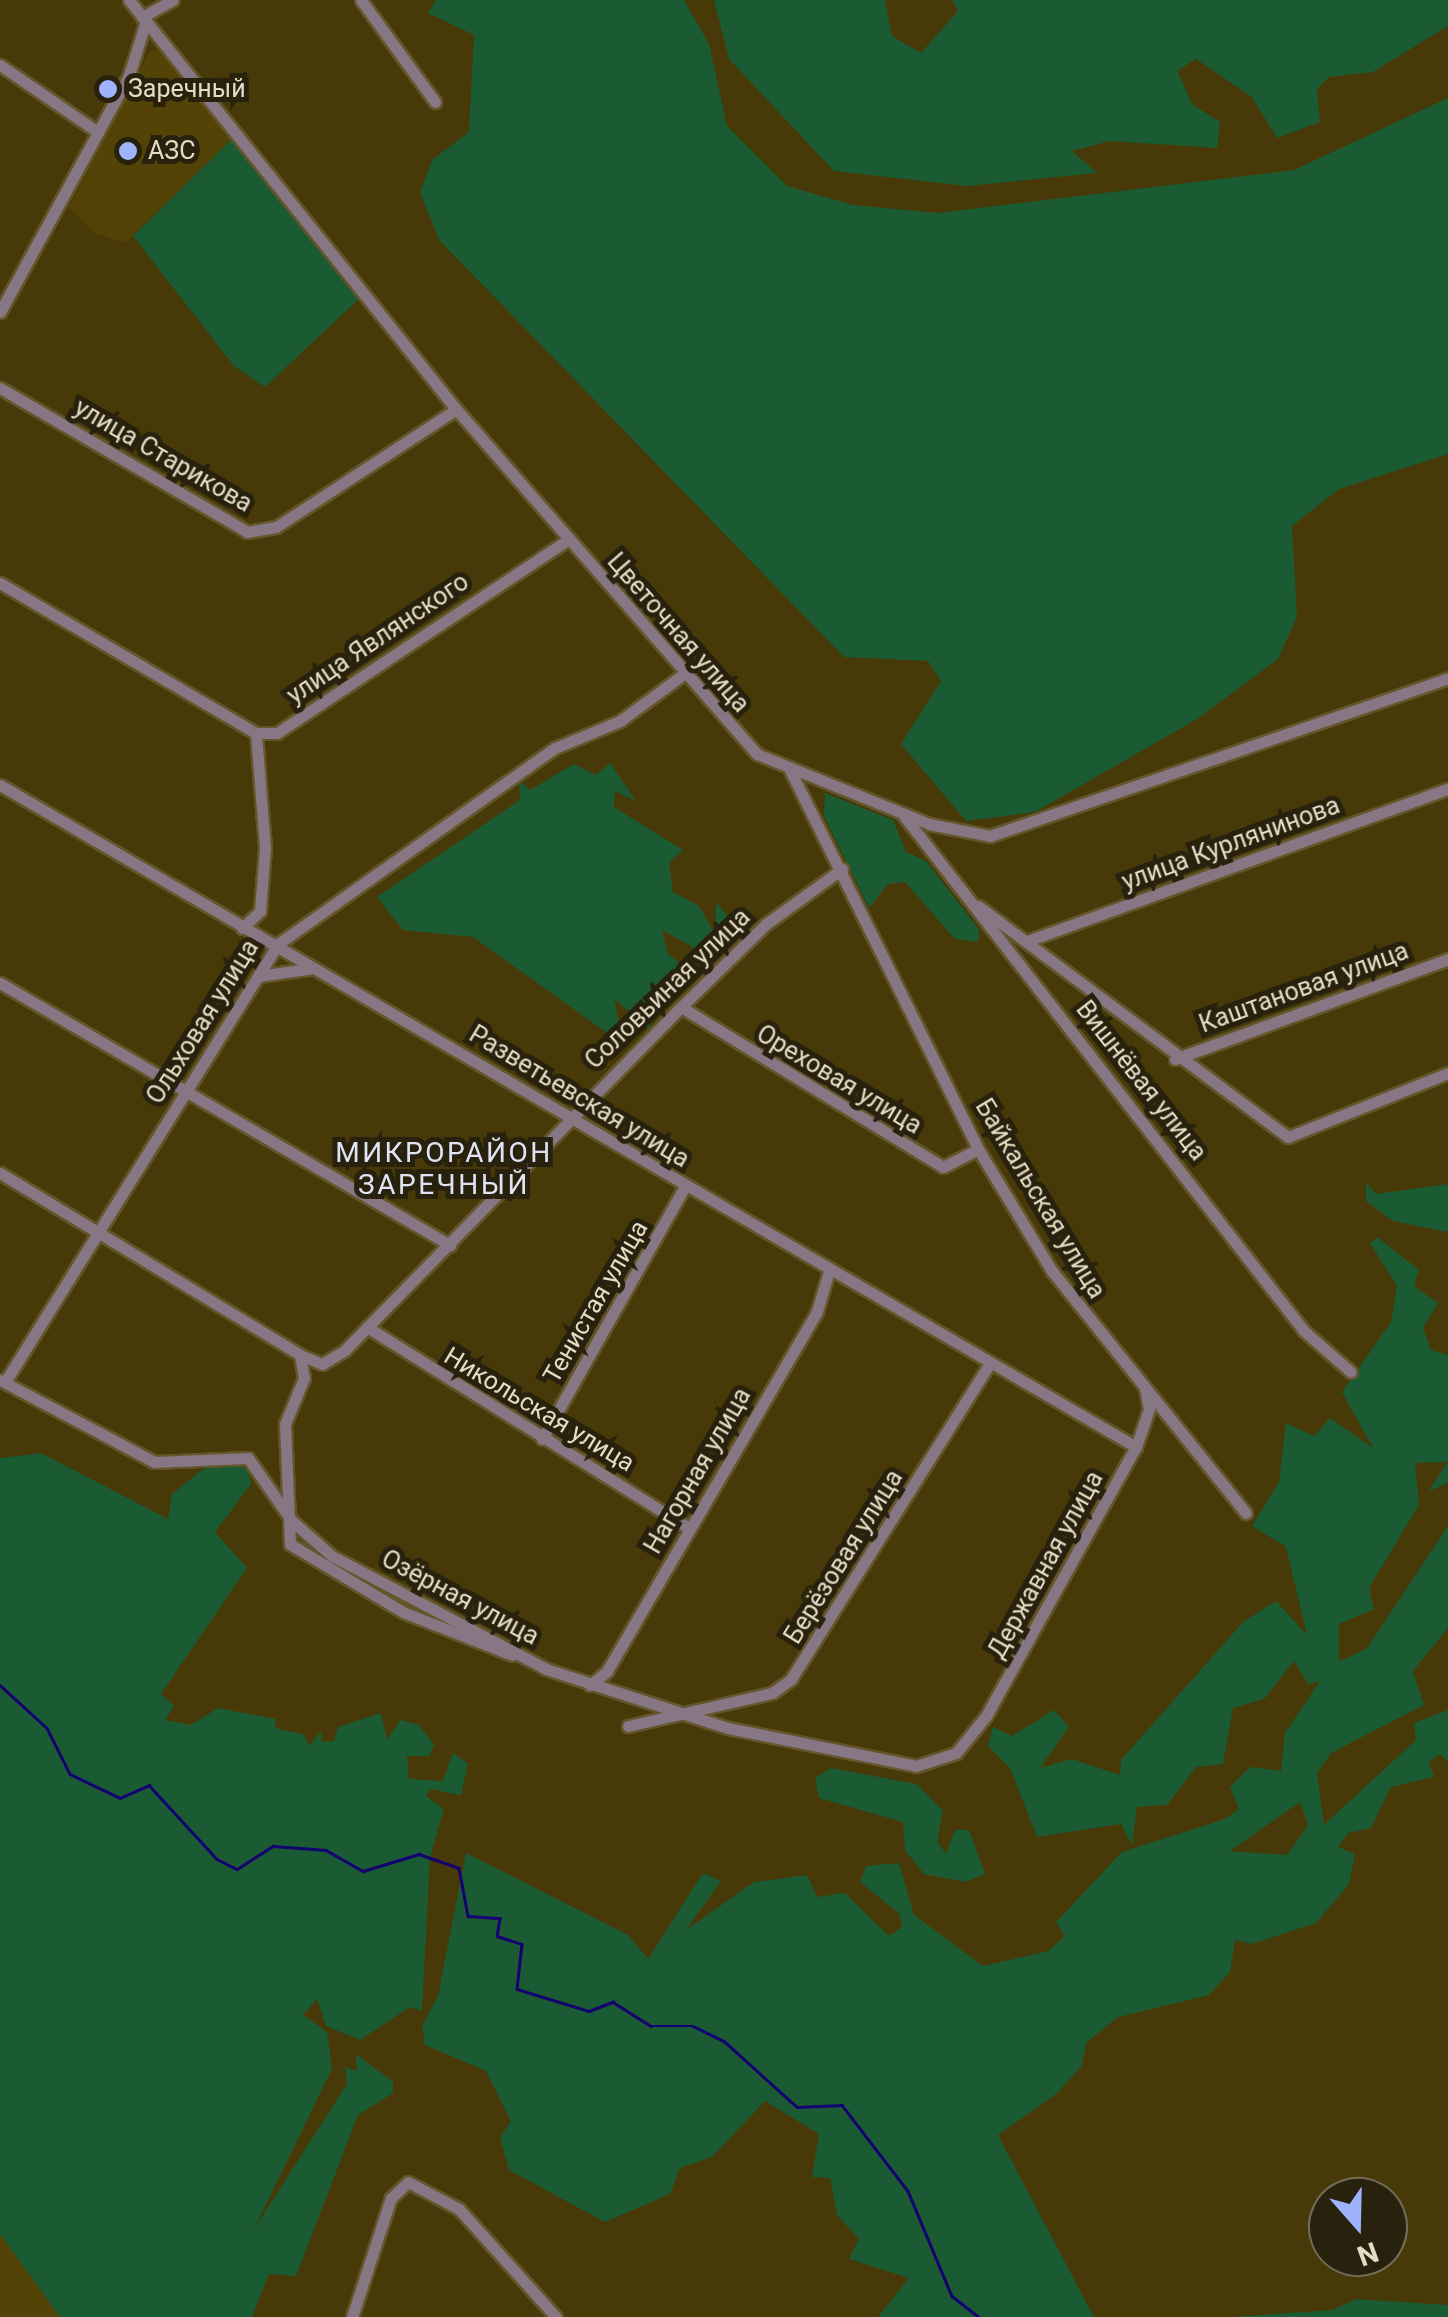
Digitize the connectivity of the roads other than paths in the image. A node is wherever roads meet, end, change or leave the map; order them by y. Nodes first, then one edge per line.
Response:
1 (129, 0) edge
2 (173, 0) edge
3 (361, 0) edge
4 (142, 17) junction
5 (0, 65) edge
6 (435, 102) dead end
7 (98, 132) junction
8 (4, 293) edge
9 (0, 312) edge
10 (0, 388) edge
11 (456, 409) junction
12 (568, 539) junction
13 (0, 584) edge
14 (681, 676) junction
15 (1448, 678) edge
16 (256, 733) junction
17 (790, 770) junction
18 (0, 784) edge
19 (1448, 789) edge
20 (901, 813) junction
21 (842, 870) junction
22 (970, 902) junction
23 (242, 928) junction
24 (1030, 940) junction
25 (278, 944) junction
26 (1448, 958) edge
27 (314, 968) junction
28 (259, 976) junction
29 (0, 983) edge
30 (681, 1007) junction
31 (1176, 1060) junction
32 (1448, 1073) edge
33 (186, 1092) junction
34 (569, 1116) junction
35 (978, 1150) junction
36 (0, 1174) edge
37 (685, 1186) junction
38 (100, 1230) junction
39 (450, 1245) junction
40 (829, 1270) junction
41 (367, 1327) junction
42 (300, 1355) junction
43 (990, 1363) junction
44 (1351, 1372) dead end
45 (2, 1381) edge
46 (1145, 1389) junction
47 (542, 1439) junction
48 (1136, 1446) junction
49 (286, 1508) junction
50 (1246, 1513) dead end
51 (690, 1528) junction
52 (518, 1654) junction
53 (590, 1684) junction
54 (688, 1716) junction
55 (628, 1726) dead end
56 (956, 1753) joint
57 (352, 2317) edge
58 (556, 2317) edge

1 - 4 street, Цветочная улица
2 - 4 street
3 - 6 street
4 - 7 street
4 - 11 street, Цветочная улица
5 - 7 street
7 - 8 street
8 - 9 street
10 - 11 street, улица Старикова
11 - 12 street, Цветочная улица
12 - 14 street, Цветочная улица
12 - 16 street, улица Являнского
13 - 16 street
14 - 17 street, Цветочная улица
14 - 25 street, Ольховая улица
15 - 20 street, Цветочная улица
16 - 23 street
17 - 20 street, Цветочная улица
17 - 21 street, Байкальская улица
18 - 23 street, Разветьевская улица
19 - 24 street, улица Курлянинова
20 - 22 street, Вишнёвая улица
21 - 30 street, Соловьиная улица
21 - 35 street, Байкальская улица
22 - 24 street
22 - 44 street, Вишнёвая улица
23 - 25 street, Разветьевская улица
24 - 31 street
25 - 27 street, Разветьевская улица
25 - 28 street, Ольховая улица
26 - 31 street, Каштановая улица
27 - 28 street
27 - 34 street, Разветьевская улица
28 - 33 street, Ольховая улица
29 - 33 street
30 - 34 street, Соловьиная улица
30 - 35 street, Ореховая улица
31 - 32 street
33 - 38 street, Ольховая улица
33 - 39 street
34 - 37 street, Разветьевская улица
34 - 39 street, Соловьиная улица
35 - 46 street, Байкальская улица
36 - 38 street
37 - 40 street, Разветьевская улица
37 - 47 street, Тенистая улица
38 - 42 street
38 - 45 street, Ольховая улица
39 - 41 street, Соловьиная улица
40 - 43 street, Разветьевская улица
40 - 51 street, Нагорная улица
41 - 42 street, Соловьиная улица
41 - 47 street, Никольская улица
42 - 49 street
43 - 48 street, Разветьевская улица
43 - 54 street, Берёзовая улица
45 - 49 street, Озёрная улица
46 - 48 street, Державная улица
46 - 50 street, Байкальская улица
47 - 51 street, Никольская улица
48 - 56 street, Державная улица
49 - 52 street, Озёрная улица
49 - 52 street
51 - 53 street, Нагорная улица
52 - 53 street, Озёрная улица
53 - 54 street, Озёрная улица
54 - 55 street, Берёзовая улица
54 - 56 street, Озёрная улица
57 - 58 street

